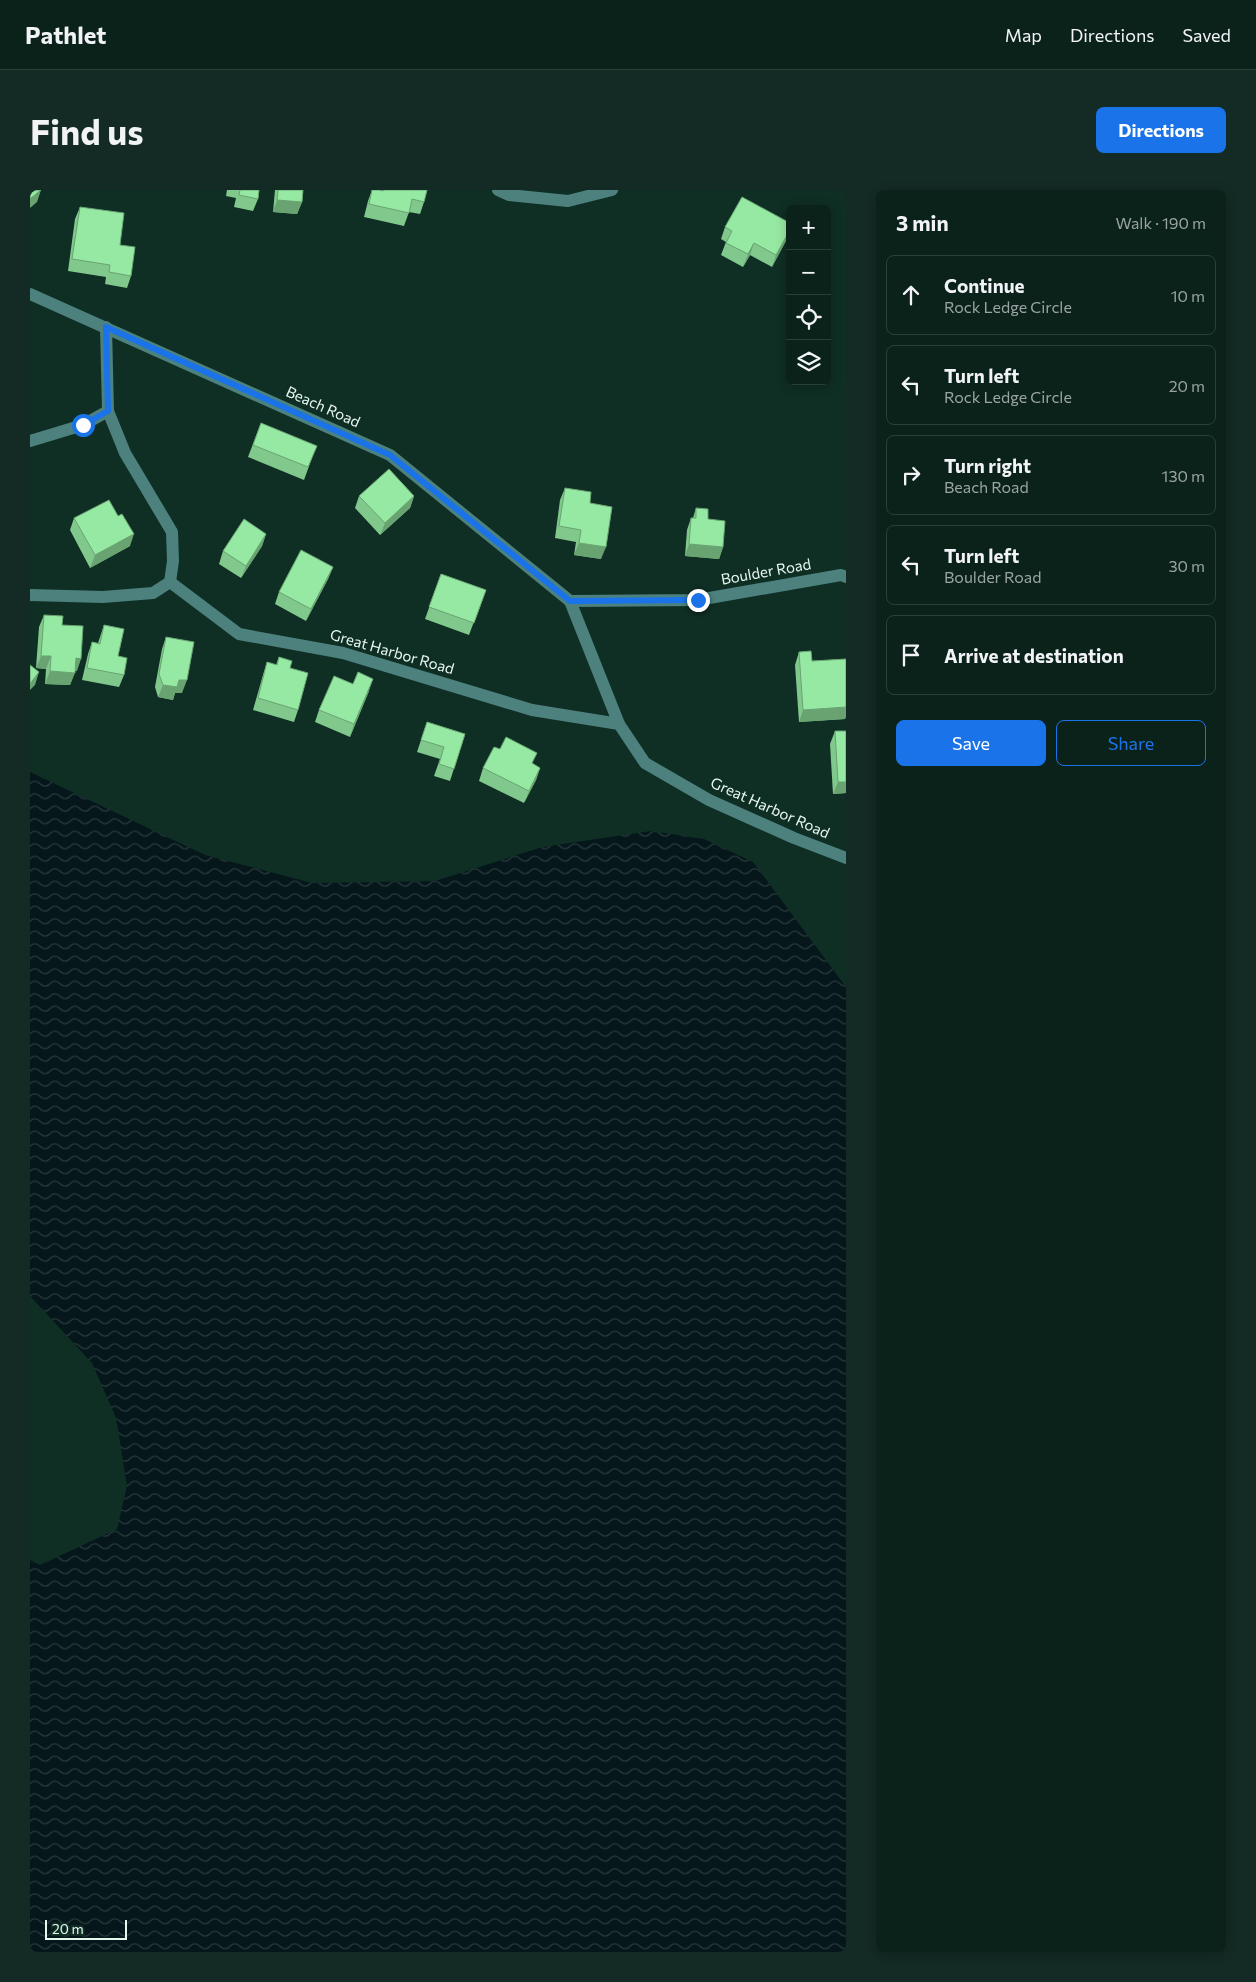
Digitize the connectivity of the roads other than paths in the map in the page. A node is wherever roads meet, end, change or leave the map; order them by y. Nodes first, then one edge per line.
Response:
1 (498, 190) edge
2 (612, 190) edge
3 (30, 294) edge
4 (106, 327) junction
5 (108, 411) junction
6 (30, 441) edge
7 (846, 577) edge
8 (170, 582) junction
9 (30, 595) edge
10 (570, 601) junction
11 (619, 724) junction
12 (846, 858) edge

1 - 2 street
3 - 4 street, Beach Road
4 - 5 street
4 - 10 street, Beach Road
5 - 6 street
5 - 8 street
7 - 10 street, Boulder Road
8 - 9 street
8 - 11 street, Great Harbor Road
10 - 11 street, Great Harbor Road
11 - 12 street, Great Harbor Road

